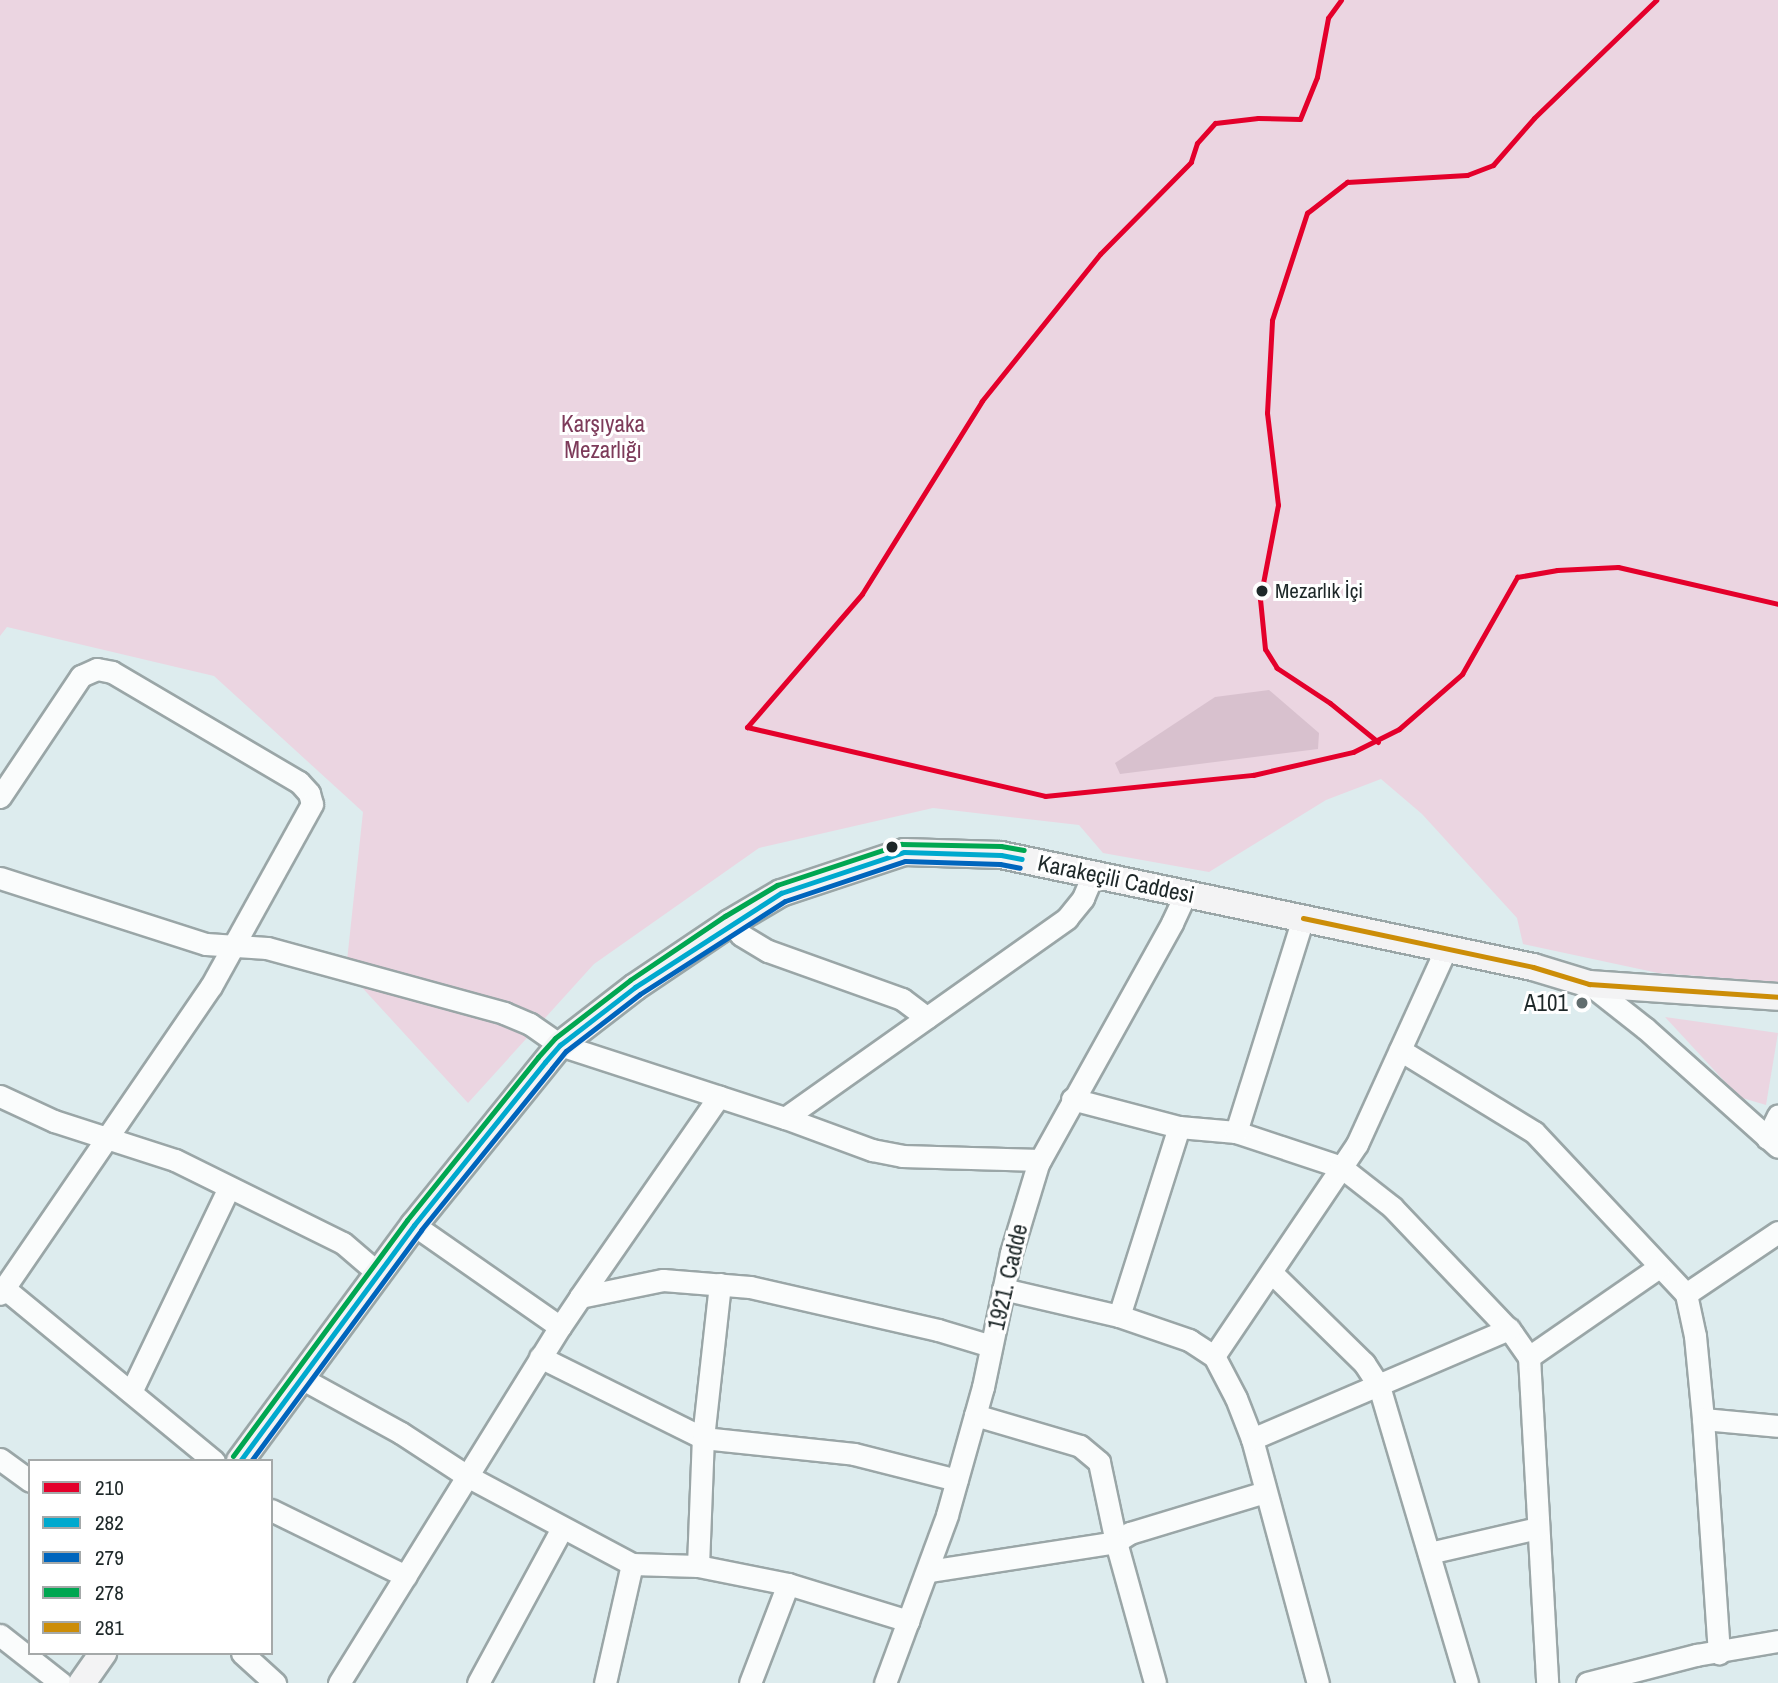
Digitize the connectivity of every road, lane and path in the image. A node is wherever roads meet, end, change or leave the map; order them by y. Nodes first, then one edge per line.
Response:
1 (0, 797) edge
2 (1093, 874) junction
3 (0, 878) edge
4 (1186, 893) junction
5 (1303, 918) junction
6 (730, 923) junction
7 (237, 944) junction
8 (1446, 949) junction
9 (1589, 984) junction
10 (1778, 997) edge
11 (927, 1018) junction
12 (561, 1045) junction
13 (1400, 1050) junction
14 (0, 1096) edge
15 (719, 1096) junction
16 (1072, 1099) junction
17 (1778, 1115) edge
18 (785, 1118) junction
19 (1179, 1127) junction
20 (1236, 1132) junction
21 (107, 1138) junction
22 (1772, 1143) edge
23 (1040, 1160) junction
24 (1341, 1167) junction
25 (229, 1186) junction
26 (414, 1225) junction
27 (1778, 1233) edge
28 (1660, 1267) junction
29 (1272, 1273) junction
30 (379, 1274) junction
31 (5, 1280) edge
32 (720, 1284) junction
33 (1003, 1289) junction
34 (1686, 1294) junction
35 (580, 1297) junction
36 (1119, 1316) junction
37 (560, 1327) junction
38 (1508, 1329) junction
39 (991, 1346) junction
40 (1214, 1356) junction
41 (540, 1357) junction
42 (1529, 1357) junction
43 (301, 1378) junction
44 (1379, 1386) junction
45 (131, 1392) junction
46 (975, 1415) junction
47 (1703, 1419) junction
48 (1778, 1426) edge
49 (703, 1438) junction
50 (1252, 1439) junction
51 (0, 1459) edge
52 (212, 1459) edge
53 (241, 1459) edge
54 (467, 1476) junction
55 (28, 1480) edge
56 (957, 1480) junction
57 (1265, 1492) junction
58 (273, 1511) edge
59 (562, 1528) junction
60 (1537, 1528) junction
61 (1116, 1542) junction
62 (1429, 1553) junction
63 (632, 1564) junction
64 (698, 1566) junction
65 (929, 1571) junction
66 (405, 1576) junction
67 (788, 1584) junction
68 (908, 1621) junction
69 (0, 1635) edge
70 (1778, 1641) edge
71 (1719, 1653) junction
72 (102, 1655) edge
73 (244, 1655) edge
74 (61, 1683) edge
75 (82, 1683) edge
76 (275, 1683) edge
77 (339, 1683) edge
78 (478, 1683) edge
79 (604, 1683) edge
80 (750, 1683) edge
81 (885, 1683) edge
82 (1155, 1683) edge
83 (1318, 1683) edge
84 (1467, 1683) edge
85 (1547, 1683) edge
86 (1587, 1683) edge

1 - 7 street
2 - 4 main road, Karakeçili Caddesi
2 - 6 main road, Karakeçili Caddesi
2 - 11 street
3 - 7 street
4 - 5 main road, Karakeçili Caddesi
4 - 16 street, 1921. Cadde
5 - 8 main road, Karakeçili Caddesi
5 - 20 street
6 - 11 street
6 - 12 main road, Karakeçili Caddesi
7 - 12 street
7 - 21 street
8 - 9 main road, Karakeçili Caddesi
8 - 13 street
9 - 10 main road, Karakeçili Caddesi
9 - 22 street
11 - 18 street
12 - 15 street
12 - 26 main road, Karakeçili Caddesi
13 - 24 street
13 - 28 street
14 - 21 street
15 - 18 street
15 - 35 street
16 - 19 street
16 - 23 street, 1921. Cadde
17 - 22 street
18 - 23 street
19 - 20 street
19 - 36 street
20 - 24 street
21 - 25 street
21 - 31 street
23 - 33 street, 1921. Cadde
24 - 29 street
24 - 38 street
25 - 30 street
25 - 45 street
26 - 30 main road, Karakeçili Caddesi
26 - 37 street
27 - 34 street
28 - 34 street
28 - 42 street
29 - 40 street
29 - 44 street
30 - 43 main road, Karakeçili Caddesi
31 - 45 street
32 - 35 street
32 - 39 street
32 - 49 street
33 - 36 street
33 - 39 street, 1921. Cadde
34 - 47 street
35 - 37 street
36 - 40 street
37 - 41 street
38 - 42 street
38 - 44 street
39 - 46 street, 1921. Cadde
40 - 50 street
41 - 49 street
41 - 54 street
42 - 60 street
43 - 53 main road, Karakeçili Caddesi
43 - 54 street
44 - 50 street
44 - 62 street
45 - 52 street
46 - 56 street, 1921. Cadde
46 - 61 street
47 - 48 street
47 - 71 street
49 - 56 street
49 - 64 street
50 - 57 street
51 - 55 street
54 - 59 street
54 - 66 street
56 - 65 street, 1921. Cadde
57 - 61 street
57 - 83 street
58 - 66 street
59 - 63 street
59 - 78 street
60 - 62 street
60 - 85 street
61 - 65 street
61 - 82 street
62 - 84 street
63 - 64 street
63 - 79 street
64 - 67 street
65 - 68 street, 1921. Cadde
66 - 77 street
67 - 68 street
67 - 80 street
68 - 81 street, 1921. Cadde
69 - 74 street
70 - 71 street
71 - 86 street
72 - 75 main road
73 - 76 street

